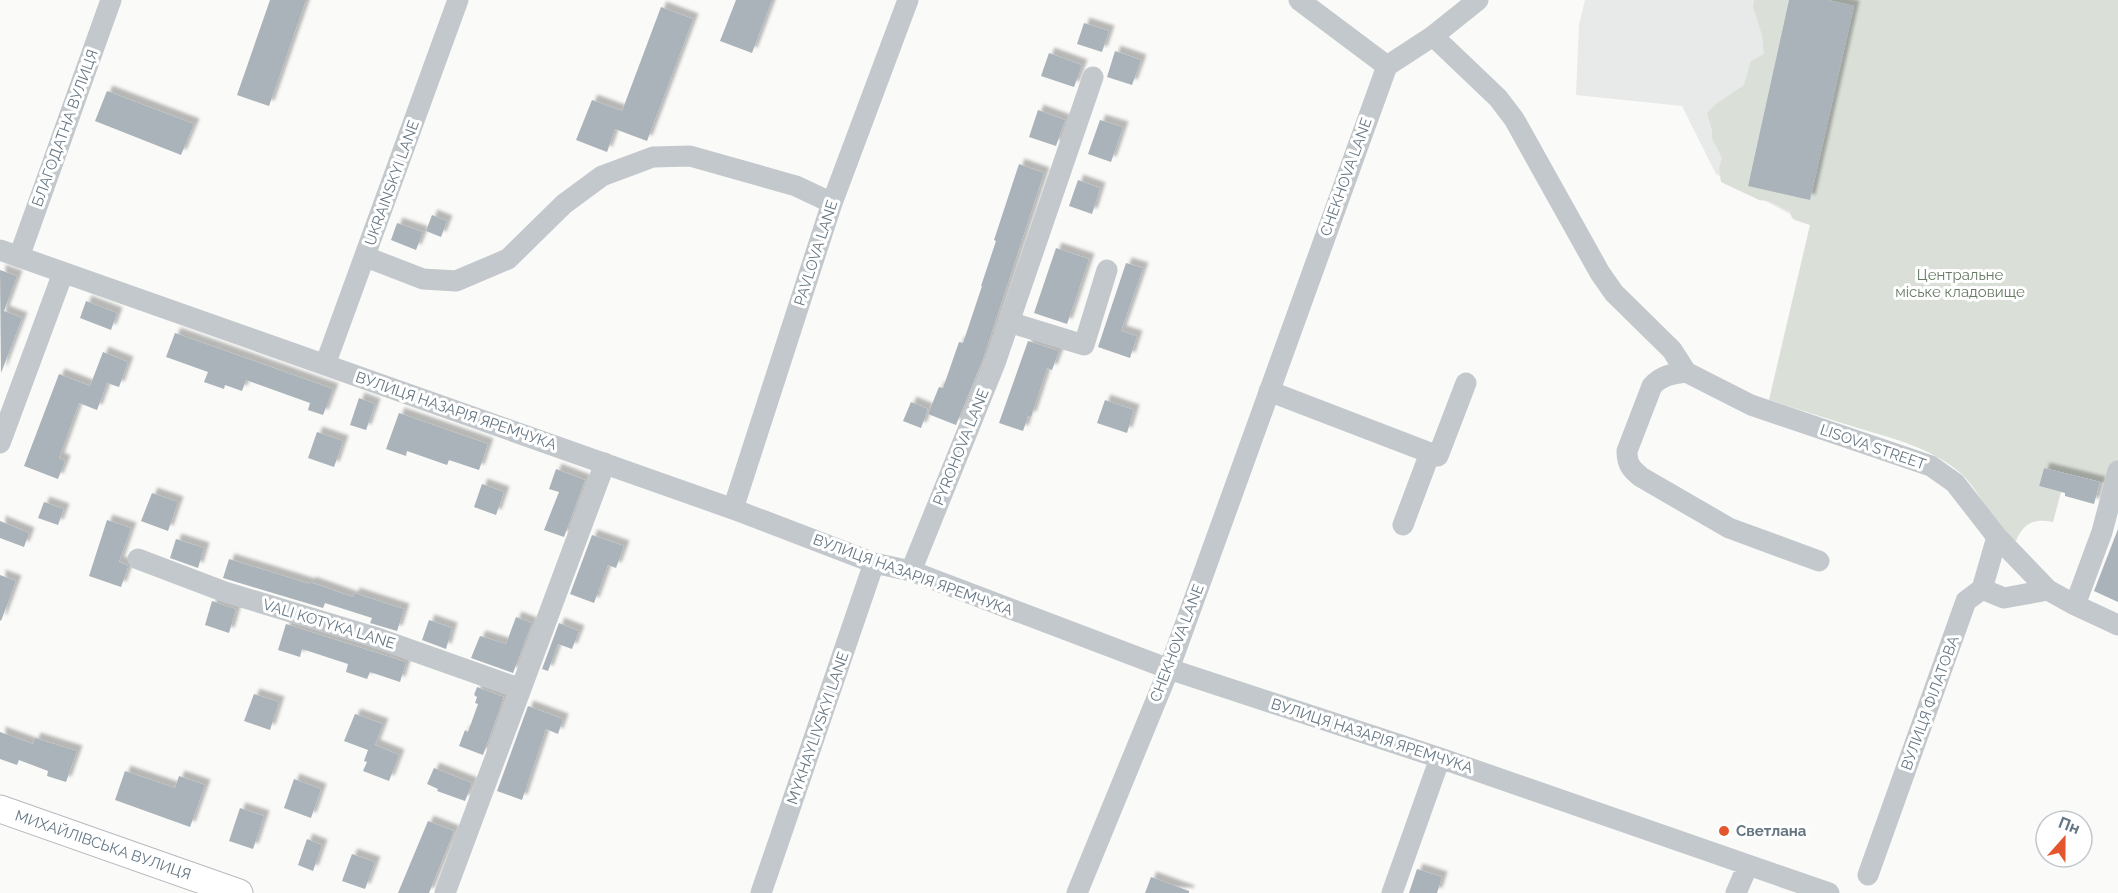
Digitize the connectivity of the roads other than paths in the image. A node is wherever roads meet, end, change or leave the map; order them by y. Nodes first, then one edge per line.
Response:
1 (111, 0) edge
2 (458, 0) edge
3 (908, 0) edge
4 (1299, 0) edge
5 (1478, 0) edge
6 (1433, 36) junction
7 (1387, 66) junction
8 (1093, 77) dead end
9 (832, 203) junction
10 (9, 253) edge
11 (366, 257) junction
12 (1107, 270) dead end
13 (63, 273) junction
14 (1009, 322) junction
15 (325, 365) junction
16 (1686, 372) junction
17 (1466, 383) dead end
18 (1269, 391) junction
19 (0, 443) edge
20 (1430, 453) junction
21 (605, 463) junction
22 (2118, 471) edge
23 (733, 508) junction
24 (1403, 525) dead end
25 (1997, 537) junction
26 (138, 559) dead end
27 (1819, 561) dead end
28 (874, 563) junction
29 (911, 571) junction
30 (1982, 590) junction
31 (2048, 590) junction
32 (2074, 605) junction
33 (2118, 625) edge
34 (1169, 669) junction
35 (521, 689) junction
36 (1440, 758) junction
37 (0, 809) edge
38 (1748, 864) junction
39 (1868, 875) dead end
40 (239, 893) edge
41 (445, 893) edge
42 (761, 893) edge
43 (1077, 893) edge
44 (1392, 893) edge
45 (1736, 893) edge
46 (1829, 893) edge

1 - 10 street, БЛАГОДАТНА ВУЛИЦЯ
2 - 11 street, UKRAINSKYI LANE
3 - 9 street, PAVLOVA LANE
4 - 7 street
5 - 6 street
6 - 7 street
6 - 16 street, LISOVA STREET
7 - 18 street, CHEKHOVA LANE
8 - 14 street, PYROHOVA LANE
9 - 11 street
9 - 23 street, PAVLOVA LANE
10 - 13 street, ВУЛИЦЯ НАЗАРІЯ ЯРЕМЧУКА
11 - 15 street, UKRAINSKYI LANE
12 - 14 street
13 - 15 street, ВУЛИЦЯ НАЗАРІЯ ЯРЕМЧУКА
13 - 19 street
14 - 29 street, PYROHOVA LANE
15 - 21 street, ВУЛИЦЯ НАЗАРІЯ ЯРЕМЧУКА
16 - 25 street, LISOVA STREET
16 - 27 street
17 - 20 street
18 - 20 street
18 - 34 street, CHEKHOVA LANE
20 - 24 street
21 - 23 street, ВУЛИЦЯ НАЗАРІЯ ЯРЕМЧУКА
21 - 35 street
22 - 32 street
23 - 28 street, ВУЛИЦЯ НАЗАРІЯ ЯРЕМЧУКА
25 - 30 street, ВУЛИЦЯ ФІЛАТОВА
25 - 31 street, LISOVA STREET
26 - 35 street, VALI KOTYKA LANE
28 - 29 street, ВУЛИЦЯ НАЗАРІЯ ЯРЕМЧУКА
28 - 42 street, MYKHAYLIVSKYI LANE
29 - 34 street, ВУЛИЦЯ НАЗАРІЯ ЯРЕМЧУКА
30 - 31 street
30 - 39 street, ВУЛИЦЯ ФІЛАТОВА
31 - 32 street, LISOVA STREET
32 - 33 street, LISOVA STREET
34 - 36 street, ВУЛИЦЯ НАЗАРІЯ ЯРЕМЧУКА
34 - 43 street, CHEKHOVA LANE
35 - 41 street
36 - 38 street, ВУЛИЦЯ НАЗАРІЯ ЯРЕМЧУКА
36 - 44 street
37 - 40 main road, МИХАЙЛІВСЬКА ВУЛИЦЯ
38 - 45 street
38 - 46 street, ВУЛИЦЯ НАЗАРІЯ ЯРЕМЧУКА

